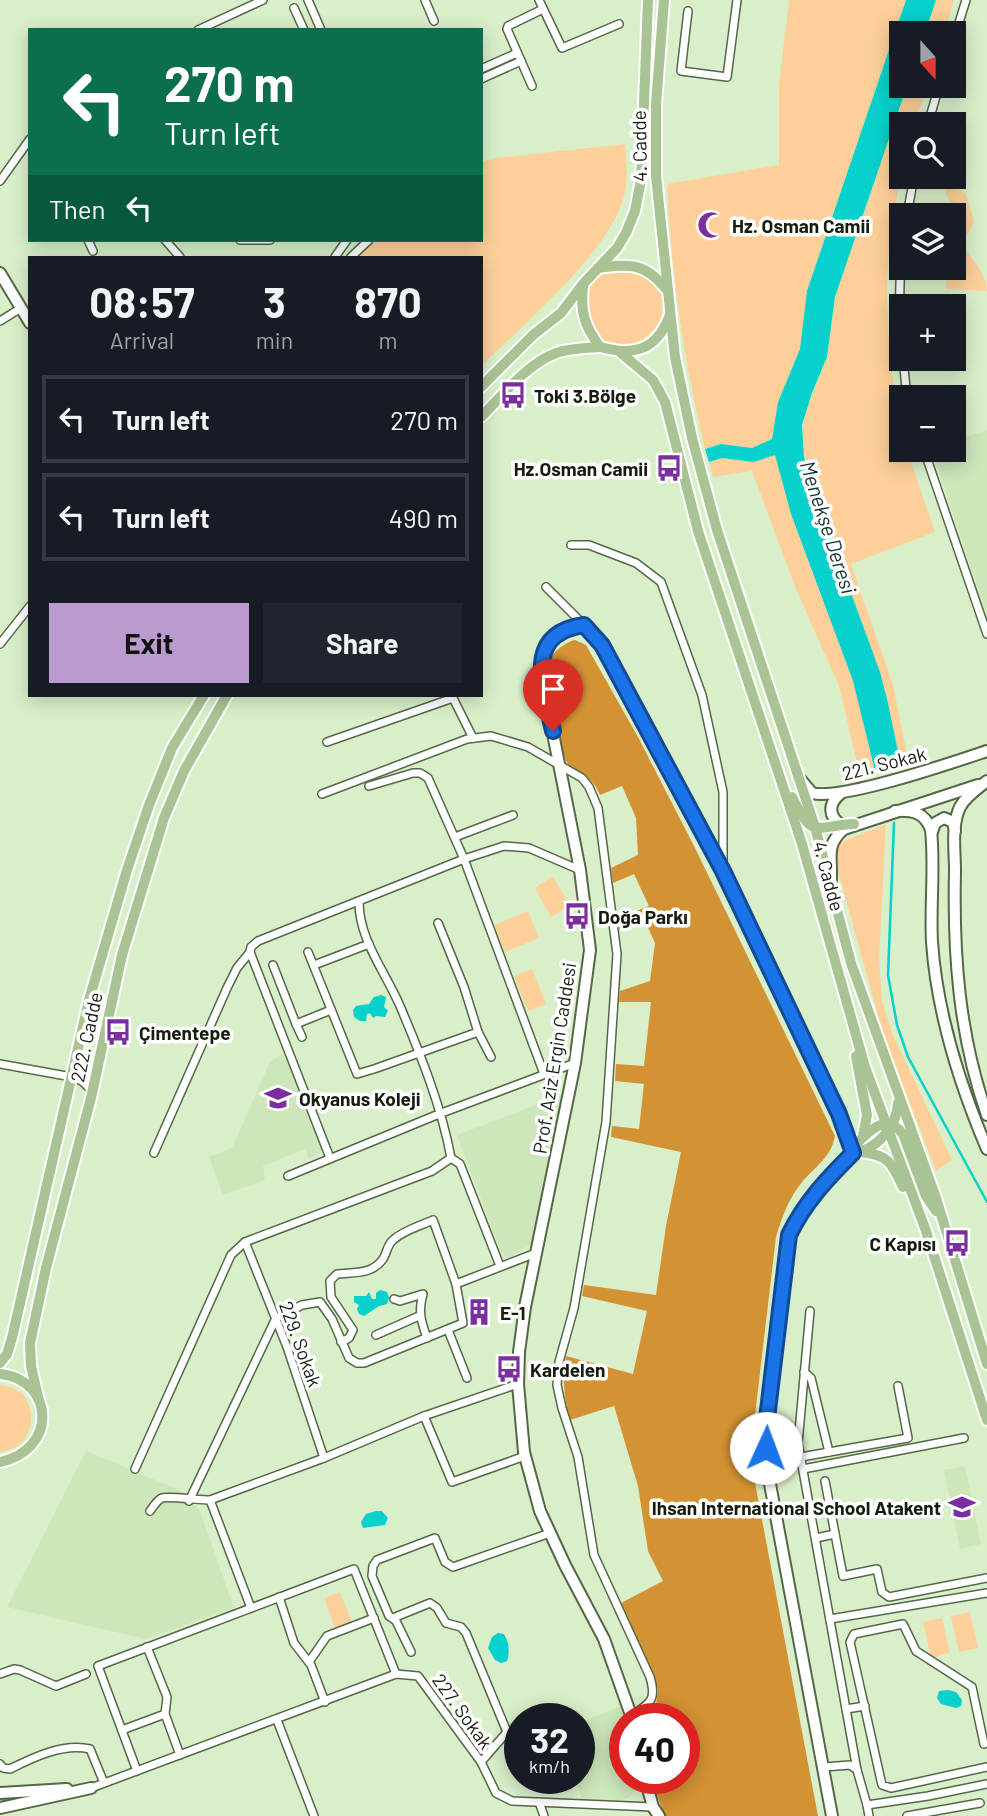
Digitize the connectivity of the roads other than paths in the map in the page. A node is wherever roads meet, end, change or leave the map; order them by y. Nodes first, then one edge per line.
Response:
1 (263, 0) edge
2 (308, 0) edge
3 (425, 0) edge
4 (539, 0) edge
5 (648, 0) edge
6 (664, 0) edge
7 (737, 0) edge
8 (966, 0) edge
9 (294, 8) dead end
10 (543, 9) junction
11 (688, 11) dead end
12 (434, 21) dead end
13 (960, 21) edge
14 (619, 24) dead end
15 (202, 28) edge
16 (303, 28) edge
17 (320, 28) edge
18 (519, 57) junction
19 (483, 68) edge
20 (483, 78) edge
21 (532, 86) dead end
22 (28, 142) edge
23 (0, 181) edge
24 (89, 242) edge
25 (167, 242) edge
26 (367, 242) edge
27 (93, 251) dead end
28 (179, 256) edge
29 (352, 256) edge
30 (598, 268) junction
31 (0, 274) edge
32 (583, 284) junction
33 (667, 292) junction
34 (21, 308) junction
35 (670, 314) junction
36 (28, 320) edge
37 (0, 321) edge
38 (600, 347) junction
39 (621, 353) junction
40 (483, 385) edge
41 (483, 415) edge
42 (928, 462) edge
43 (571, 545) dead end
44 (546, 587) dead end
45 (28, 609) edge
46 (584, 625) junction
47 (987, 634) edge
48 (0, 644) edge
49 (203, 697) edge
50 (227, 697) edge
51 (473, 738) junction
52 (327, 742) dead end
53 (987, 751) edge
54 (559, 766) junction
55 (778, 770) junction
56 (797, 774) junction
57 (987, 781) edge
58 (369, 786) dead end
59 (842, 792) junction
60 (322, 794) dead end
61 (895, 811) junction
62 (513, 815) dead end
63 (855, 824) junction
64 (842, 825) junction
65 (815, 827) junction
66 (955, 831) junction
67 (931, 834) junction
68 (455, 837) junction
69 (464, 859) junction
70 (580, 870) junction
71 (723, 871) junction
72 (831, 883) junction
73 (359, 902) junction
74 (438, 923) dead end
75 (369, 944) junction
76 (250, 952) junction
77 (308, 952) dead end
78 (273, 965) dead end
79 (314, 965) junction
80 (331, 1010) junction
81 (849, 1015) junction
82 (296, 1024) junction
83 (478, 1032) junction
84 (302, 1037) dead end
85 (418, 1054) junction
86 (491, 1057) dead end
87 (575, 1063) junction
88 (0, 1064) edge
89 (544, 1074) junction
90 (72, 1077) junction
91 (92, 1091) junction
92 (898, 1097) junction
93 (439, 1114) junction
94 (987, 1115) edge
95 (889, 1126) junction
96 (863, 1137) junction
97 (987, 1149) edge
98 (154, 1153) dead end
99 (857, 1153) junction
100 (330, 1158) junction
101 (451, 1158) junction
102 (288, 1176) dead end
103 (941, 1216) junction
104 (920, 1217) junction
105 (246, 1242) junction
106 (536, 1253) junction
107 (500, 1266) junction
108 (456, 1284) junction
109 (394, 1299) dead end
110 (810, 1311) dead end
111 (419, 1316) junction
112 (276, 1318) junction
113 (448, 1330) junction
114 (376, 1335) dead end
115 (427, 1338) junction
116 (341, 1342) junction
117 (0, 1363) edge
118 (987, 1364) edge
119 (804, 1372) junction
120 (0, 1374) edge
121 (467, 1378) dead end
122 (518, 1384) junction
123 (898, 1387) dead end
124 (39, 1401) junction
125 (424, 1416) junction
126 (987, 1420) edge
127 (964, 1438) dead end
128 (829, 1452) junction
129 (525, 1457) junction
130 (801, 1457) junction
131 (324, 1458) junction
132 (13, 1459) junction
133 (0, 1462) edge
134 (135, 1469) dead end
135 (803, 1469) junction
136 (0, 1471) edge
137 (825, 1481) dead end
138 (210, 1500) junction
139 (189, 1501) junction
140 (150, 1511) dead end
141 (550, 1533) junction
142 (835, 1534) junction
143 (816, 1538) junction
144 (987, 1578) edge
145 (987, 1593) edge
146 (279, 1597) junction
147 (251, 1608) junction
148 (374, 1618) junction
149 (393, 1618) junction
150 (830, 1619) junction
151 (147, 1647) junction
152 (411, 1653) dead end
153 (309, 1662) junction
154 (0, 1674) edge
155 (86, 1674) dead end
156 (396, 1674) junction
157 (325, 1702) junction
158 (626, 1703) edge
159 (649, 1703) edge
160 (866, 1706) junction
161 (846, 1709) junction
162 (164, 1714) junction
163 (276, 1720) junction
164 (122, 1730) junction
165 (984, 1744) dead end
166 (180, 1755) junction
167 (481, 1762) junction
168 (0, 1763) edge
169 (824, 1767) junction
170 (987, 1767) edge
171 (857, 1770) junction
172 (137, 1771) junction
173 (104, 1783) junction
174 (987, 1784) edge
175 (91, 1788) junction
176 (0, 1793) edge
177 (650, 1794) edge
178 (538, 1802) junction
179 (980, 1802) dead end
180 (867, 1805) junction
181 (0, 1808) edge
182 (656, 1811) edge
183 (314, 1816) edge
184 (544, 1816) edge
185 (832, 1816) edge
186 (869, 1816) edge
187 (907, 1816) edge

1 - 15 street
2 - 17 street
3 - 12 street
4 - 10 street
5 - 30 main road, 4. Cadde
6 - 33 main road, 4. Cadde
7 - 11 street
8 - 13 street
9 - 16 street
10 - 14 street
10 - 18 street
18 - 19 street
18 - 20 street
18 - 21 street
22 - 23 street
24 - 27 street
25 - 28 street
26 - 29 street
30 - 32 main road
30 - 33 main road
31 - 34 street
32 - 38 main road
32 - 40 main road
33 - 35 main road
34 - 36 street
34 - 37 street
35 - 39 main road
35 - 56 main road, 4. Cadde
38 - 39 main road
38 - 41 main road
39 - 55 main road, 4. Cadde
42 - 47 street
43 - 71 street
44 - 46 street
45 - 48 street
46 - 54 street, Prof. Aziz Ergin Caddesi
46 - 71 street
49 - 90 main road, 222. Cadde
50 - 91 main road, 222. Cadde
51 - 52 street
51 - 54 street
51 - 60 street
53 - 59 street, 221. Sokak
54 - 70 street, Prof. Aziz Ergin Caddesi
54 - 159 street
55 - 65 main road
55 - 81 main road, 4. Cadde
56 - 59 street, 221. Sokak
56 - 65 main road, 4. Cadde
57 - 61 street
57 - 66 street
58 - 68 street
59 - 64 street
61 - 63 street
61 - 67 street
62 - 68 street
63 - 64 main road
63 - 72 street
64 - 65 main road
65 - 72 main road, 4. Cadde
66 - 67 street
66 - 94 street
67 - 97 street
68 - 69 street
69 - 70 street
69 - 73 street
69 - 89 street
70 - 87 street, Prof. Aziz Ergin Caddesi
71 - 99 street
72 - 92 main road, 4. Cadde
73 - 75 street
73 - 76 street
74 - 83 street
75 - 79 street
75 - 85 street
76 - 98 street
76 - 100 street
77 - 79 street
78 - 82 street
79 - 80 street
80 - 82 street
80 - 85 street
81 - 95 main road, 4. Cadde
81 - 96 main road
82 - 84 street
83 - 85 street
83 - 86 street
85 - 93 street
87 - 89 street
87 - 106 street, Prof. Aziz Ergin Caddesi
88 - 90 street
89 - 93 street
90 - 91 street
90 - 117 main road, 222. Cadde
91 - 124 main road, 222. Cadde
92 - 95 main road
92 - 103 main road, 4. Cadde
93 - 100 street
93 - 101 street
95 - 96 main road
95 - 99 main road
95 - 103 main road
95 - 104 main road, 4. Cadde
96 - 99 main road
99 - 104 main road
99 - 169 street
100 - 102 street
101 - 105 street
101 - 107 street
103 - 118 main road, 4. Cadde
104 - 126 main road, 4. Cadde
105 - 112 street, 229. Sokak
105 - 134 street
106 - 107 street
106 - 122 street, Prof. Aziz Ergin Caddesi
107 - 108 street
108 - 113 street
108 - 116 street
109 - 111 street
110 - 119 street
111 - 114 street
111 - 115 street
112 - 116 street
112 - 131 street, 229. Sokak
112 - 139 street
113 - 115 street
113 - 121 street
115 - 116 street
119 - 128 street
119 - 130 street
120 - 124 main road
122 - 125 street
122 - 129 street, Prof. Aziz Ergin Caddesi
123 - 128 street
124 - 132 main road, 222. Cadde
125 - 129 street
125 - 131 street
127 - 135 street
128 - 130 street
129 - 141 street, Prof. Aziz Ergin Caddesi
130 - 135 street
131 - 138 street
132 - 133 main road
132 - 136 main road
135 - 143 street
137 - 142 street
138 - 139 street
138 - 147 street
139 - 140 street
141 - 149 street
141 - 158 street, Prof. Aziz Ergin Caddesi
142 - 143 street
142 - 144 street
143 - 150 street
145 - 150 street
146 - 147 street
146 - 148 street
146 - 153 street
147 - 151 street
148 - 153 street
148 - 156 street
149 - 152 street
149 - 167 street
150 - 161 street
151 - 162 street
151 - 164 street
153 - 157 street
154 - 155 street
156 - 157 street
156 - 167 street, 227. Sokak
157 - 163 street
160 - 161 street
160 - 165 street
160 - 170 street
161 - 171 street
162 - 164 street
162 - 166 street
163 - 166 street
163 - 183 street
164 - 172 street
166 - 172 street
167 - 178 street, 227. Sokak
168 - 173 street
169 - 171 street
169 - 185 street
171 - 180 street
172 - 173 street
173 - 175 street
174 - 180 street
175 - 176 street
175 - 181 street
177 - 182 street
178 - 182 street, 227. Sokak
178 - 184 street
179 - 187 street
180 - 186 street

